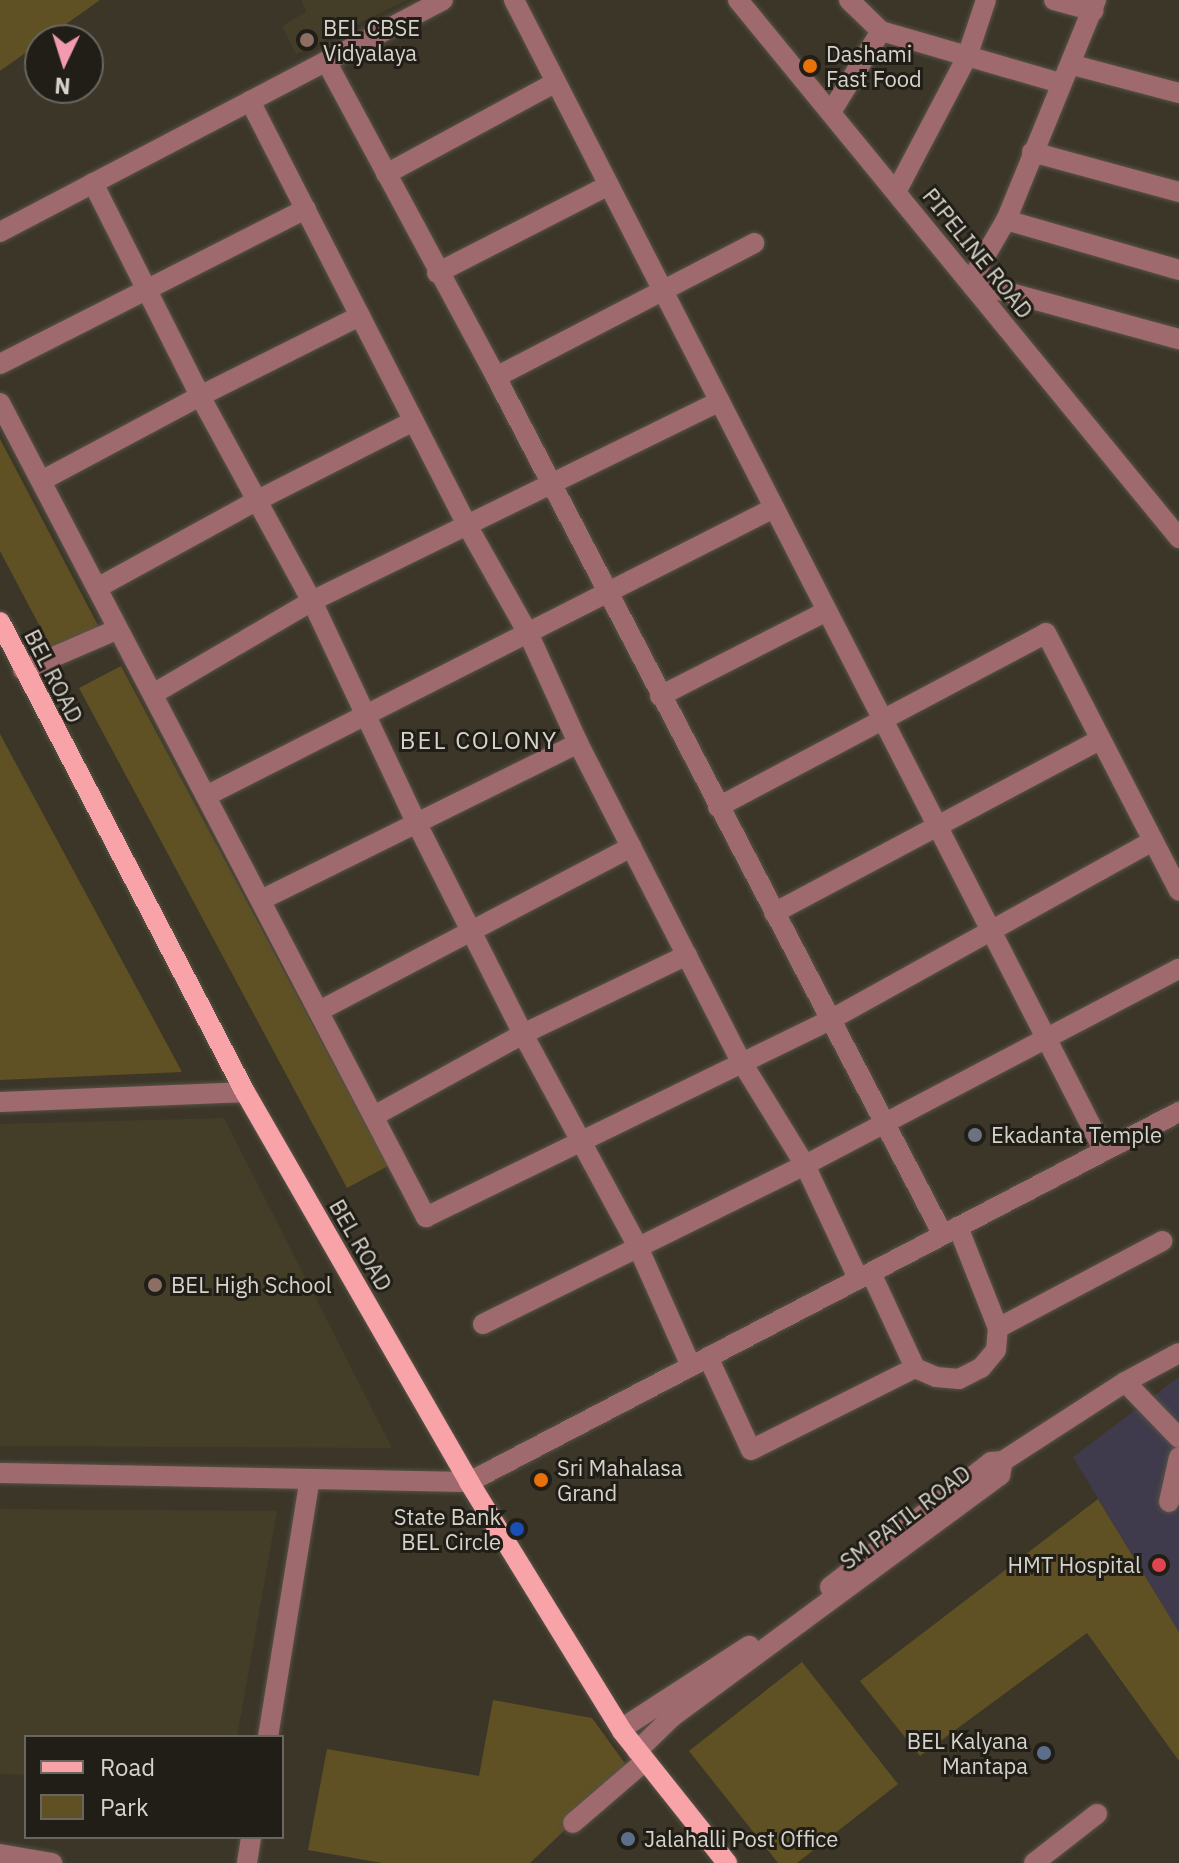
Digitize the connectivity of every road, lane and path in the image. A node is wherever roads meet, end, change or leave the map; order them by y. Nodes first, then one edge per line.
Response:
1 (443, 0) edge
2 (514, 0) edge
3 (738, 0) edge
4 (849, 0) edge
5 (986, 0) edge
6 (1054, 0) edge
7 (1095, 5) edge
8 (881, 31) junction
9 (967, 57) junction
10 (326, 61) junction
11 (1073, 65) junction
12 (556, 82) junction
13 (1060, 83) junction
14 (1179, 93) edge
15 (250, 101) junction
16 (831, 112) junction
17 (1032, 152) junction
18 (386, 174) junction
19 (93, 183) junction
20 (609, 185) junction
21 (896, 192) junction
22 (1179, 192) edge
23 (306, 209) junction
24 (1006, 220) junction
25 (0, 232) edge
26 (754, 243) dead end
27 (1179, 270) edge
28 (437, 273) junction
29 (970, 282) junction
30 (663, 290) junction
31 (148, 291) junction
32 (360, 316) junction
33 (1179, 339) edge
34 (0, 364) edge
35 (496, 377) junction
36 (200, 396) junction
37 (720, 401) junction
38 (0, 403) edge
39 (414, 421) junction
40 (41, 481) junction
41 (550, 487) junction
42 (256, 501) junction
43 (774, 508) junction
44 (467, 525) junction
45 (1179, 538) edge
46 (97, 588) junction
47 (609, 595) junction
48 (312, 601) junction
49 (827, 611) junction
50 (0, 622) edge
51 (118, 629) junction
52 (529, 635) junction
53 (23, 670) junction
54 (153, 694) junction
55 (660, 696) junction
56 (367, 714) junction
57 (882, 718) junction
58 (1101, 739) junction
59 (578, 743) junction
60 (206, 796) junction
61 (718, 807) junction
62 (417, 824) junction
63 (937, 825) junction
64 (1153, 841) junction
65 (632, 847) junction
66 (1179, 891) edge
67 (261, 900) junction
68 (774, 913) junction
69 (471, 931) junction
70 (991, 931) junction
71 (687, 955) junction
72 (1179, 969) edge
73 (319, 1011) junction
74 (830, 1020) junction
75 (523, 1034) junction
76 (1047, 1039) junction
77 (741, 1061) junction
78 (245, 1092) junction
79 (0, 1102) edge
80 (1179, 1112) edge
81 (374, 1116) junction
82 (883, 1121) junction
83 (581, 1138) junction
84 (1104, 1151) junction
85 (805, 1165) junction
86 (950, 1231) junction
87 (1162, 1241) dead end
88 (638, 1247) junction
89 (864, 1275) junction
90 (483, 1324) dead end
91 (998, 1328) junction
92 (1179, 1353) edge
93 (699, 1362) junction
94 (915, 1368) junction
95 (1125, 1382) junction
96 (1179, 1438) edge
97 (1179, 1457) edge
98 (1003, 1461) junction
99 (0, 1473) edge
100 (310, 1479) junction
101 (469, 1482) junction
102 (1169, 1502) dead end
103 (621, 1729) junction
104 (268, 1735) edge
105 (641, 1756) junction
106 (1097, 1814) dead end
107 (573, 1823) dead end
108 (251, 1839) edge
109 (0, 1854) edge
110 (52, 1863) edge
111 (247, 1863) edge
112 (727, 1863) edge
113 (1034, 1863) edge

1 - 10 street
2 - 12 street
3 - 16 street, PIPELINE ROAD
4 - 8 street
5 - 9 street
6 - 7 street
7 - 11 street
8 - 9 street
8 - 16 street
9 - 13 street
9 - 21 street
10 - 15 street
10 - 18 street
11 - 13 street
11 - 14 street
12 - 18 street
12 - 20 street
13 - 17 street
15 - 19 street
15 - 23 street
16 - 21 street, PIPELINE ROAD
17 - 22 street
17 - 24 street
18 - 28 street
19 - 25 street
19 - 31 street
20 - 28 street
20 - 30 street
21 - 29 street, PIPELINE ROAD
23 - 31 street
23 - 32 street
24 - 27 street
24 - 29 street
26 - 30 street
28 - 35 street
29 - 33 street
29 - 45 street, PIPELINE ROAD
30 - 35 street
30 - 37 street
31 - 34 street
31 - 36 street
32 - 36 street
32 - 39 street
35 - 41 street
36 - 40 street
36 - 42 street
37 - 41 street
37 - 43 street
38 - 40 street
39 - 42 street
39 - 44 street
40 - 46 street
41 - 44 street
41 - 47 street
42 - 46 street
42 - 48 street
43 - 47 street
43 - 49 street
44 - 48 street
44 - 52 street
46 - 51 street
47 - 52 street
47 - 55 street
48 - 54 street
48 - 56 street
49 - 55 street
49 - 57 street
50 - 53 main road, BEL ROAD
51 - 53 street
51 - 54 street
52 - 56 street
52 - 59 street
53 - 78 main road, BEL ROAD
54 - 60 street
55 - 61 street
56 - 60 street
56 - 62 street
57 - 58 street
57 - 61 street
57 - 63 street
58 - 63 street
58 - 64 street
59 - 62 street
59 - 65 street
60 - 67 street
61 - 68 street
62 - 67 street
62 - 69 street
63 - 68 street
63 - 70 street
64 - 66 street
64 - 70 street
65 - 69 street
65 - 71 street
67 - 73 street
68 - 74 street
69 - 73 street
69 - 75 street
70 - 74 street
70 - 76 street
71 - 75 street
71 - 77 street
72 - 76 street
73 - 81 street
74 - 77 street
74 - 82 street
75 - 81 street
75 - 83 street
76 - 82 street
76 - 84 street
77 - 83 street
77 - 85 street
78 - 79 street
78 - 101 main road, BEL ROAD
80 - 84 street
81 - 83 street
82 - 85 street
82 - 86 street
83 - 88 street
84 - 86 street
85 - 88 street
85 - 89 street
86 - 89 street
86 - 91 street
87 - 91 street
88 - 90 street
88 - 93 street
89 - 93 street
89 - 94 street
91 - 94 street
92 - 95 street, SM PATIL ROAD
93 - 94 street
93 - 101 street
95 - 96 street
95 - 98 street, SM PATIL ROAD
97 - 102 street
98 - 103 street
98 - 105 street, SM PATIL ROAD
99 - 100 street
100 - 101 street
100 - 104 street
101 - 103 main road, BEL ROAD
103 - 105 main road, BEL ROAD
105 - 107 street, SM PATIL ROAD
105 - 112 main road, BEL ROAD
106 - 113 street
108 - 111 street
109 - 110 street

